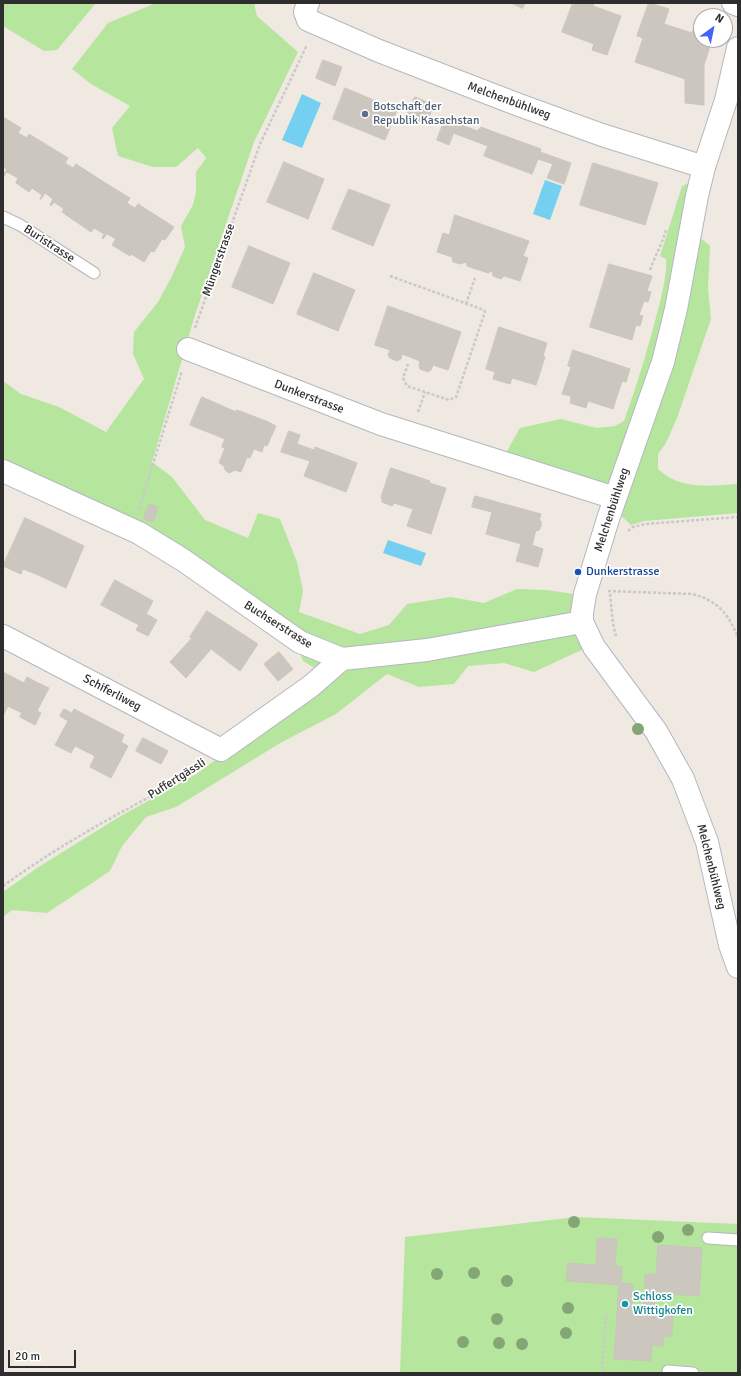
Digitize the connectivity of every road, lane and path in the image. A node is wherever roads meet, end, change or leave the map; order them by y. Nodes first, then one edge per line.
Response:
1 (308, 3) edge
2 (733, 3) edge
3 (738, 4) edge
4 (317, 24) junction
5 (738, 48) edge
6 (704, 167) junction
7 (3, 216) edge
8 (94, 273) dead end
9 (390, 276) dead end
10 (475, 278) dead end
11 (466, 304) junction
12 (188, 349) junction
13 (408, 364) dead end
14 (3, 471) edge
15 (615, 498) junction
16 (738, 517) edge
17 (132, 530) junction
18 (623, 534) dead end
19 (610, 591) dead end
20 (582, 622) junction
21 (3, 636) edge
22 (738, 638) edge
23 (342, 659) junction
24 (221, 750) junction
25 (3, 886) edge
26 (738, 967) edge
27 (708, 1238) dead end
28 (738, 1240) edge
29 (606, 1316) dead end
30 (668, 1371) dead end
31 (605, 1373) edge
32 (693, 1373) edge

1 - 4 street
2 - 3 street
4 - 6 street, Melchenbühlweg
4 - 12 path, Müngerstrasse
5 - 6 street, Melchenbühlweg
6 - 15 street, Melchenbühlweg
7 - 8 lane, Buristrasse
9 - 11 path
10 - 11 path
11 - 13 path
12 - 15 street, Dunkerstrasse
12 - 17 path, Müngerstrasse
14 - 17 street, Buchserstrasse
15 - 20 street, Melchenbühlweg
16 - 18 path
17 - 23 street, Buchserstrasse
19 - 22 path
20 - 23 street, Buchserstrasse
20 - 26 street, Melchenbühlweg
21 - 24 street, Schiferliweg
23 - 24 street
24 - 25 path, Puffertgässli
27 - 28 lane
29 - 31 path
30 - 32 lane

